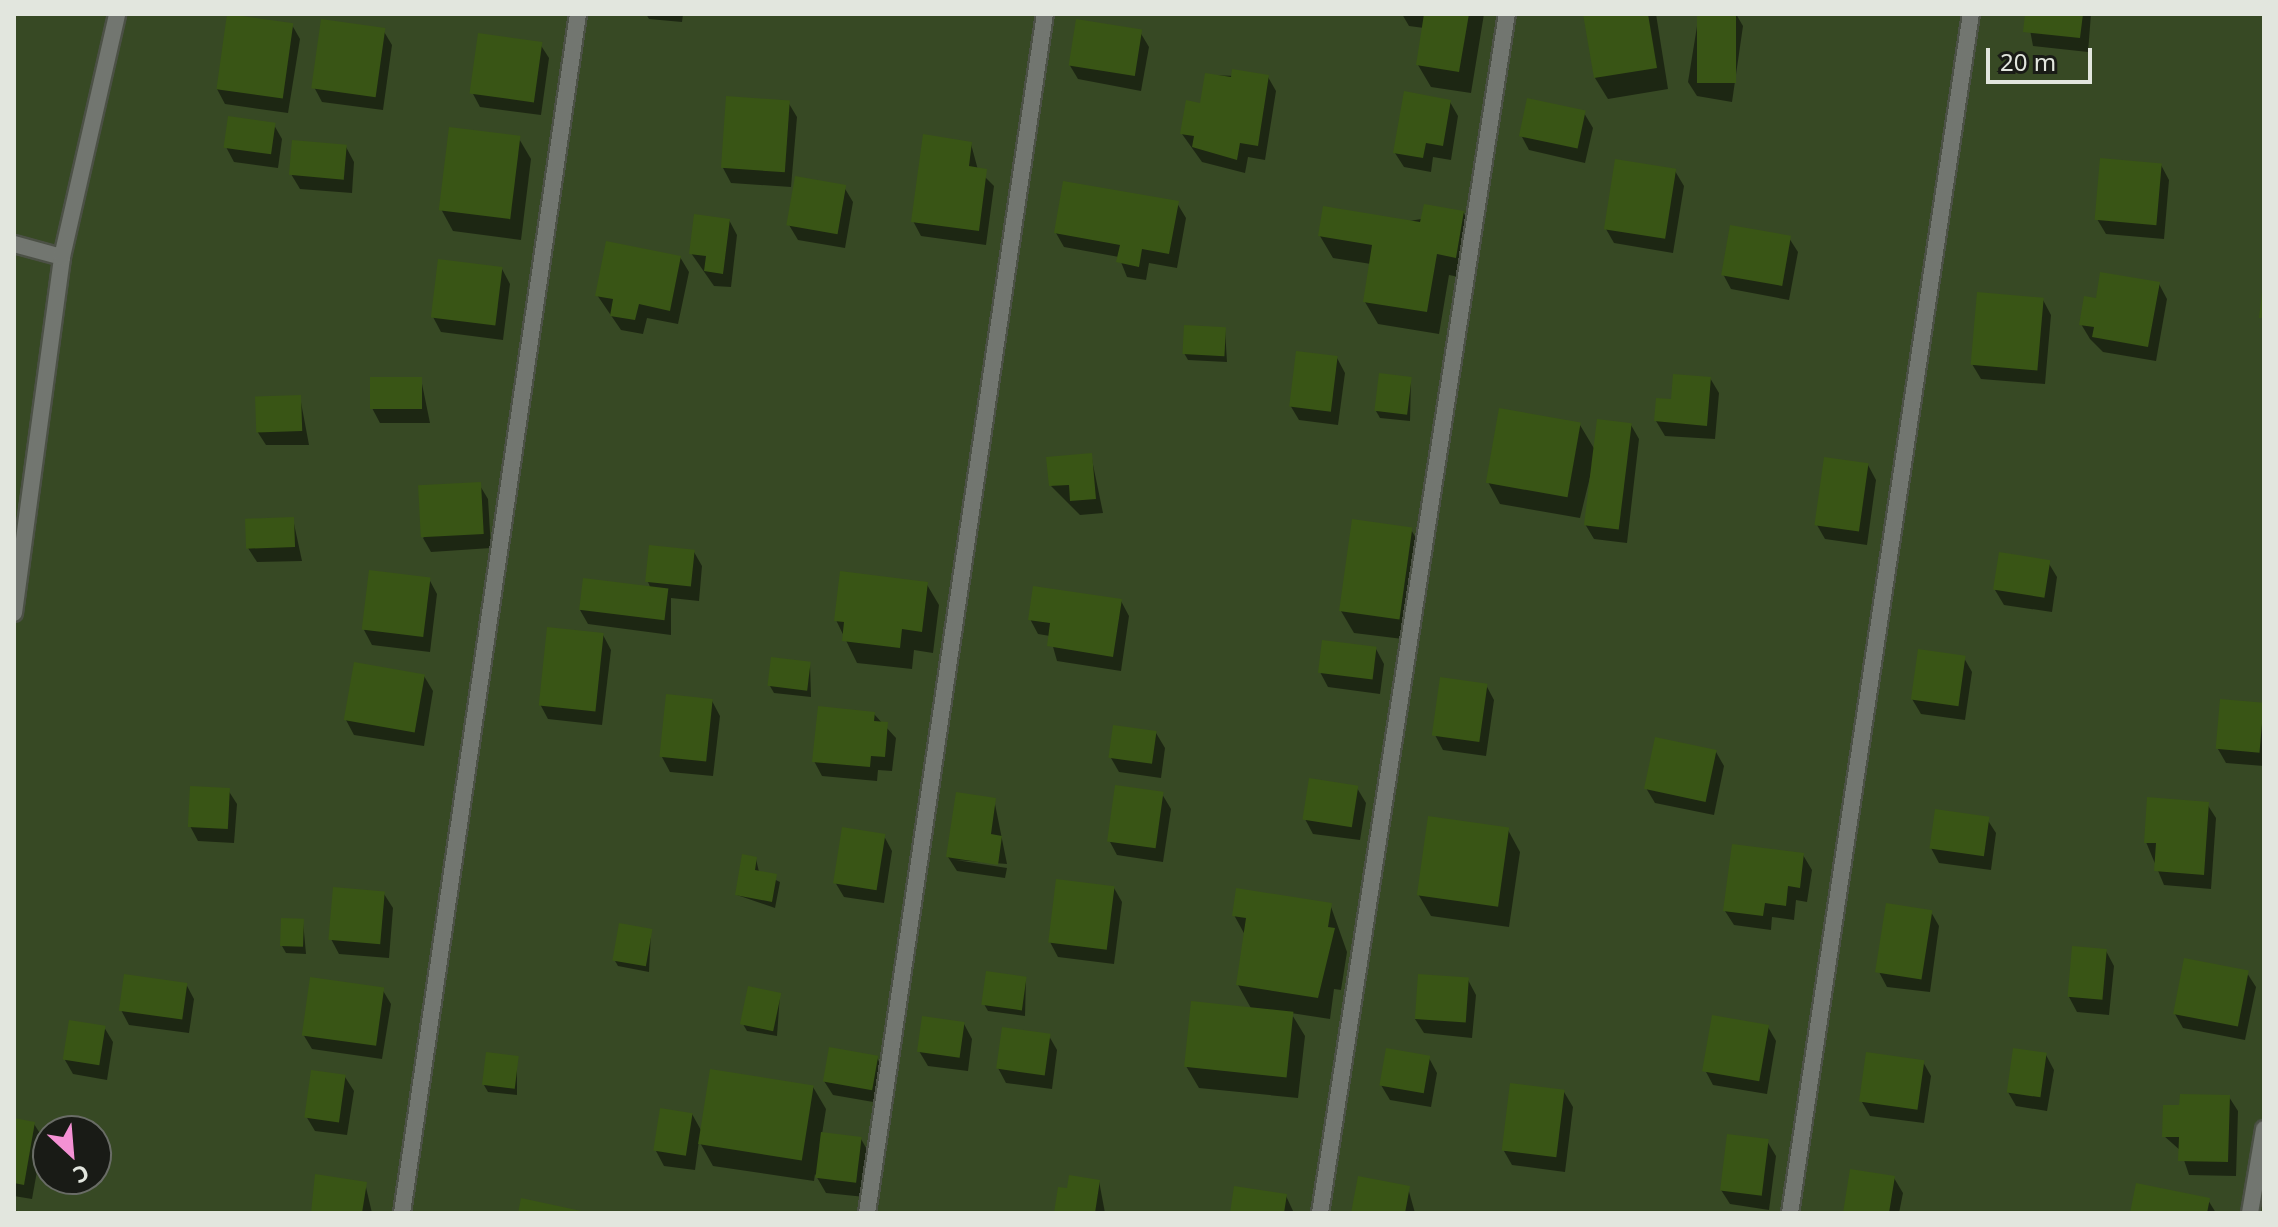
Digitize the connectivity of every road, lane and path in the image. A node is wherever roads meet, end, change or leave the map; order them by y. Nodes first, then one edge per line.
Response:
1 (117, 14) edge
2 (578, 14) edge
3 (1045, 14) edge
4 (1507, 14) edge
5 (1971, 14) edge
6 (14, 244) edge
7 (62, 257) junction
8 (14, 613) edge
9 (2264, 1129) edge
10 (402, 1213) edge
11 (867, 1213) edge
12 (1320, 1213) edge
13 (1790, 1213) edge
14 (2250, 1213) edge

1 - 7 street
2 - 10 street
3 - 11 street
4 - 12 street
5 - 13 street
6 - 7 street
7 - 8 street
9 - 14 street

